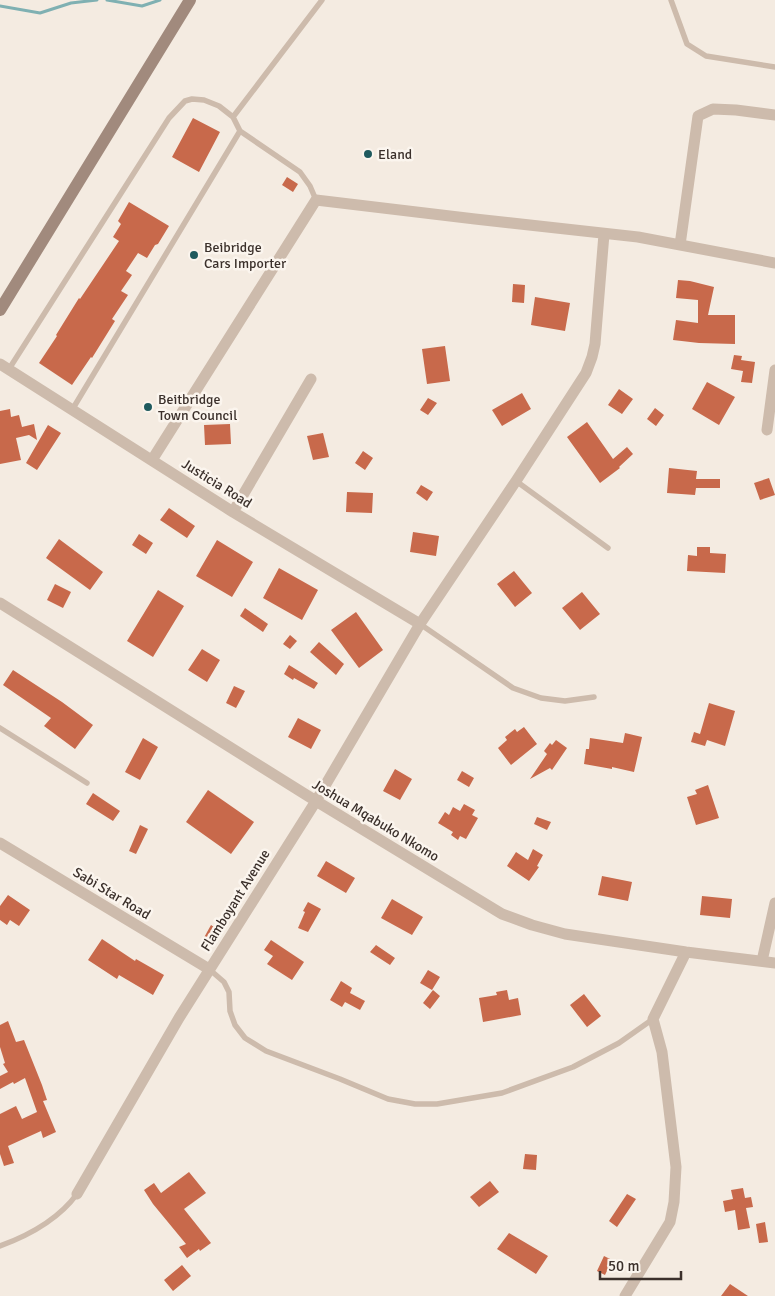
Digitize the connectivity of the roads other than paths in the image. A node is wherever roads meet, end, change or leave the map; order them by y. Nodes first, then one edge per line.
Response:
1 (190, 0) edge
2 (322, 0) edge
3 (671, 0) edge
4 (775, 67) edge
5 (775, 115) edge
6 (234, 117) junction
7 (240, 131) junction
8 (316, 200) junction
9 (604, 234) junction
10 (680, 245) junction
11 (775, 263) edge
12 (0, 310) edge
13 (4, 367) edge
14 (775, 370) edge
15 (311, 379) dead end
16 (72, 410) junction
17 (767, 430) dead end
18 (152, 460) junction
19 (516, 481) junction
20 (233, 512) junction
21 (608, 548) dead end
22 (2, 607) edge
23 (420, 624) junction
24 (594, 697) dead end
25 (0, 728) edge
26 (87, 783) dead end
27 (316, 801) junction
28 (0, 844) edge
29 (775, 903) edge
30 (686, 952) junction
31 (762, 962) junction
32 (775, 964) edge
33 (209, 969) junction
34 (653, 1019) junction
35 (77, 1194) joint
36 (0, 1246) edge
37 (625, 1296) edge

1 - 12 street
2 - 6 lane
3 - 4 lane
5 - 10 street
6 - 7 lane
6 - 13 lane
7 - 8 lane
7 - 16 lane
8 - 9 street
8 - 18 street
9 - 10 street
9 - 19 street, Flamboyant Avenue
10 - 11 street
13 - 16 street, Justicia Road
14 - 17 street
15 - 20 street
16 - 18 street, Justicia Road
18 - 20 street, Justicia Road
19 - 21 lane
19 - 23 street, Flamboyant Avenue
20 - 23 street, Justicia Road
22 - 27 street, Joshua Mqabuko Nkomo
23 - 24 lane
23 - 27 street, Flamboyant Avenue
25 - 26 lane
27 - 30 street, Joshua Mqabuko Nkomo
27 - 33 street, Flamboyant Avenue
28 - 33 street, Sabi Star Road
29 - 31 street
30 - 31 street, Joshua Mqabuko Nkomo
30 - 34 street
31 - 32 street, Joshua Mqabuko Nkomo
33 - 34 lane
33 - 35 street, Flamboyant Avenue
34 - 37 street
35 - 36 lane

